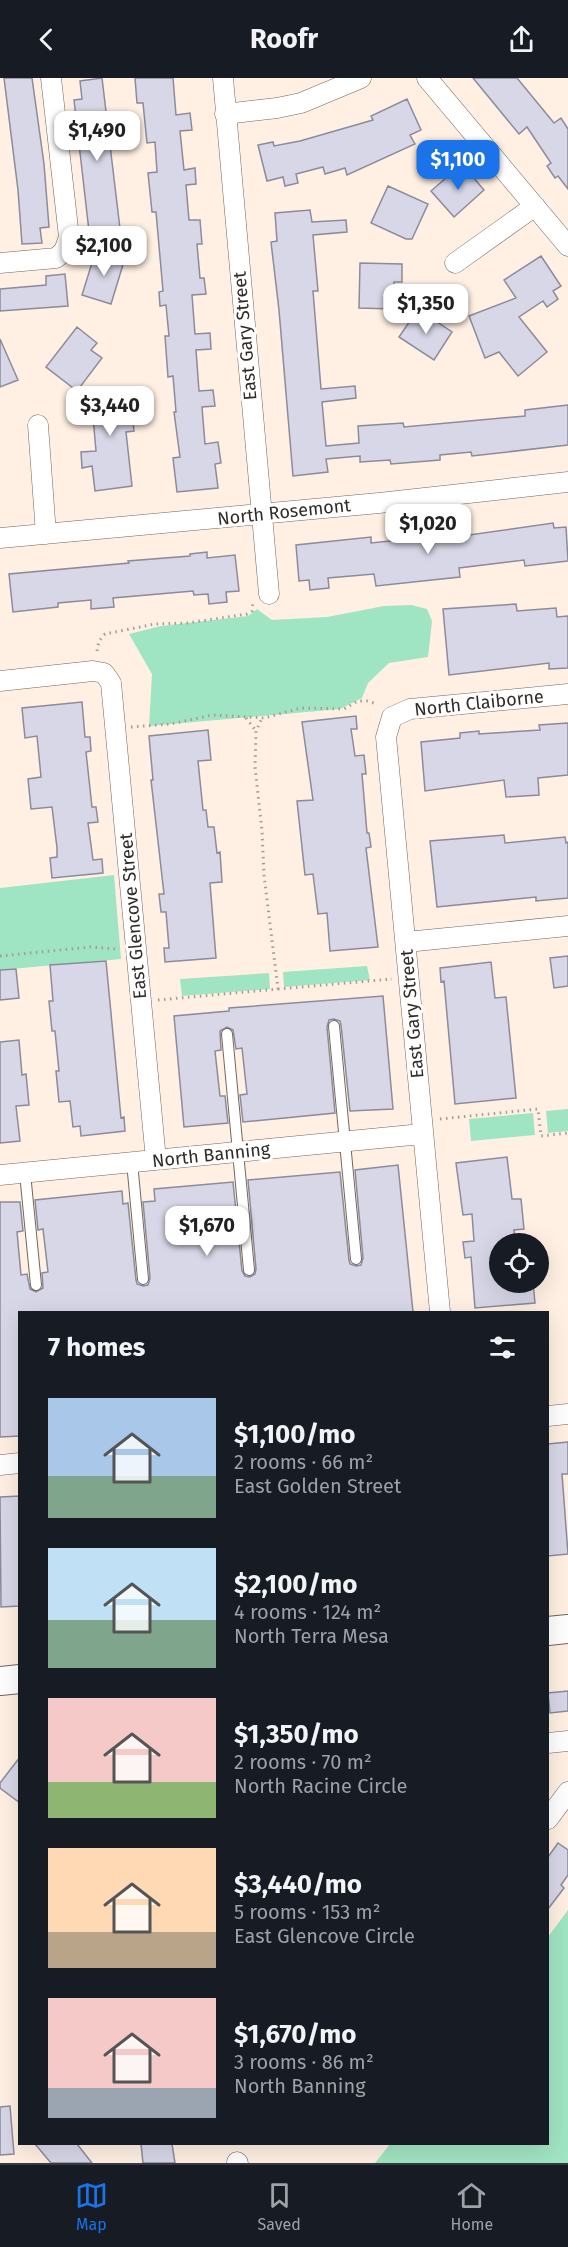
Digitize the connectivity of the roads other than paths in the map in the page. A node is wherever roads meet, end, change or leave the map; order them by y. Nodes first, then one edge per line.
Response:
1 (51, 78) edge
2 (223, 78) edge
3 (361, 78) edge
4 (427, 78) edge
5 (225, 114) junction
6 (535, 206) junction
7 (568, 246) edge
8 (0, 263) edge
9 (455, 263) dead end
10 (38, 425) dead end
11 (568, 482) edge
12 (260, 514) junction
13 (46, 534) junction
14 (0, 538) edge
15 (260, 596) road end
16 (0, 681) edge
17 (568, 694) edge
18 (385, 710) joint
19 (568, 926) edge
20 (406, 942) junction
21 (334, 1026) dead end
22 (227, 1034) dead end
23 (422, 1134) junction
24 (343, 1142) junction
25 (237, 1152) junction
26 (156, 1160) junction
27 (132, 1162) junction
28 (25, 1173) junction
29 (0, 1175) edge
30 (356, 1259) dead end
31 (249, 1270) dead end
32 (143, 1279) dead end
33 (36, 1285) dead end
34 (440, 1311) edge
35 (568, 1414) edge
36 (549, 1416) edge
37 (18, 1464) edge
38 (0, 1465) edge
39 (568, 1629) edge
40 (549, 1631) edge
41 (18, 1679) edge
42 (0, 1681) edge
43 (568, 1741) edge
44 (549, 1743) edge
45 (568, 1792) edge
46 (549, 1818) edge

1 - 8 street
2 - 5 street, East Gary Street
3 - 5 street
4 - 6 street
5 - 12 street, East Gary Street
6 - 7 street
6 - 9 street
10 - 13 street
11 - 12 street, North Rosemont
12 - 13 street, North Rosemont
12 - 15 street, East Gary Street
13 - 14 street, North Rosemont
16 - 26 street, East Glencove Street
17 - 18 street, North Claiborne
18 - 20 street, East Gary Street
19 - 20 street
20 - 23 street, East Gary Street
21 - 24 lane
22 - 25 lane
23 - 24 street, North Banning
23 - 34 street, East Gary Street
24 - 25 street, North Banning
24 - 30 lane
25 - 26 street, North Banning
25 - 31 lane
26 - 27 street, North Banning
27 - 28 street, North Banning
27 - 32 lane
28 - 29 street, North Banning
28 - 33 lane
35 - 36 street
37 - 38 street
39 - 40 main road
41 - 42 main road
43 - 44 street
45 - 46 street

